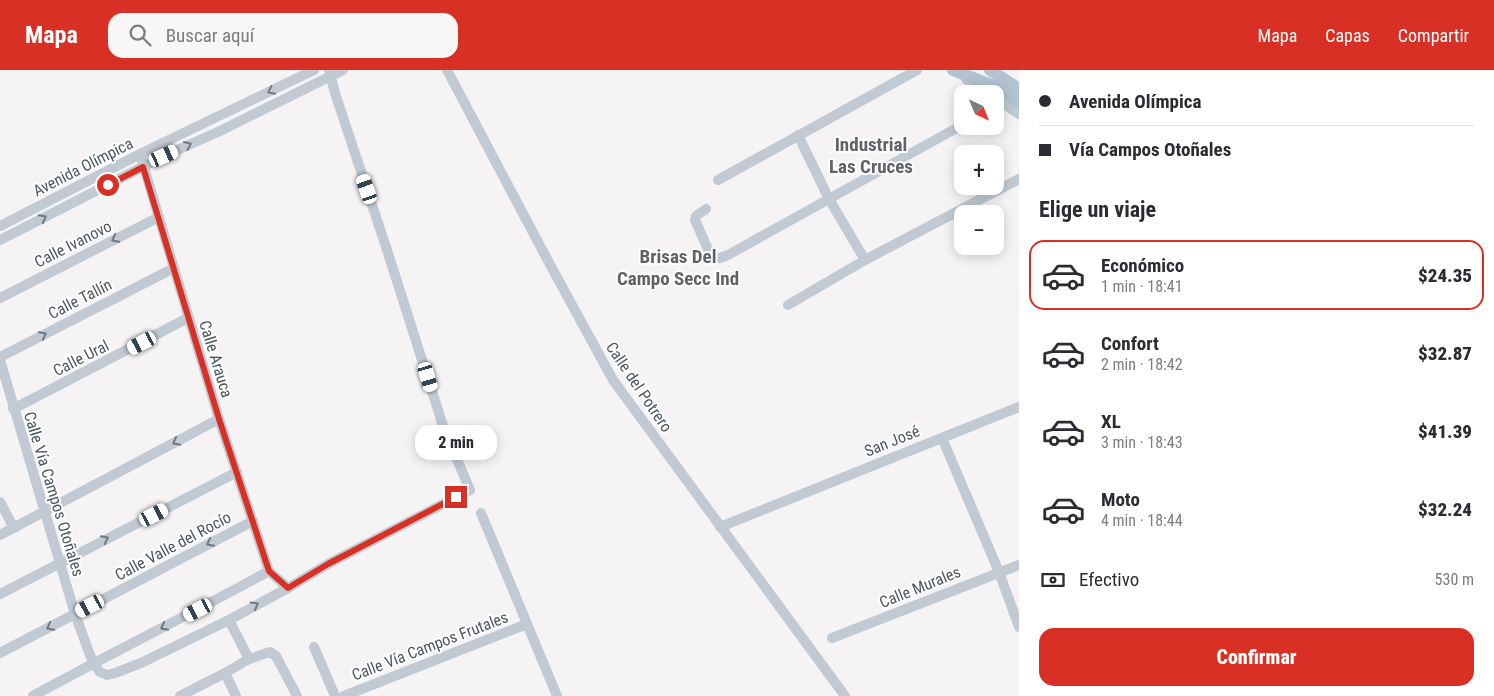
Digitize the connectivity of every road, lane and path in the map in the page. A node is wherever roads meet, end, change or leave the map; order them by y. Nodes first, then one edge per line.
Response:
1 (314, 70) edge
2 (343, 70) edge
3 (447, 70) edge
4 (918, 70) edge
5 (953, 70) edge
6 (990, 70) edge
7 (330, 74) edge
8 (975, 85) edge
9 (1019, 89) edge
10 (1019, 102) edge
11 (1004, 106) edge
12 (1019, 114) edge
13 (954, 130) edge
14 (798, 135) junction
15 (140, 154) junction
16 (143, 167) junction
17 (718, 180) dead end
18 (1019, 180) edge
19 (829, 198) junction
20 (706, 209) dead end
21 (159, 218) junction
22 (0, 226) edge
23 (0, 240) edge
24 (865, 260) junction
25 (174, 268) junction
26 (0, 298) edge
27 (788, 305) dead end
28 (188, 318) junction
29 (0, 359) edge
30 (1019, 407) edge
31 (13, 409) junction
32 (219, 419) junction
33 (942, 438) junction
34 (237, 472) junction
35 (0, 502) edge
36 (44, 513) junction
37 (481, 513) dead end
38 (253, 521) junction
39 (720, 527) junction
40 (14, 528) junction
41 (0, 535) edge
42 (58, 564) junction
43 (1019, 565) edge
44 (269, 571) junction
45 (999, 572) junction
46 (288, 588) junction
47 (0, 594) edge
48 (74, 614) junction
49 (229, 620) junction
50 (527, 624) junction
51 (1019, 626) edge
52 (832, 638) dead end
53 (314, 647) dead end
54 (0, 653) edge
55 (249, 659) junction
56 (94, 663) junction
57 (225, 673) junction
58 (32, 696) edge
59 (181, 696) edge
60 (236, 696) edge
61 (297, 696) edge
62 (335, 696) edge
63 (344, 696) edge
64 (557, 696) edge
65 (846, 696) edge

1 -> 15 street, Avenida Olímpica
2 - 7 street, Avenida Olímpica
3 - 39 street, Calle del Potrero
4 - 14 street
5 - 8 street
5 - 10 main road
6 - 9 main road
16 -> 7 street, Avenida Olímpica
7 - 46 street
11 - 12 street
13 - 19 street
14 - 17 street
14 - 19 street
15 - 16 street, Calle Arauca
15 - 22 street, Avenida Olímpica
16 - 21 street, Calle Arauca
23 -> 16 street, Avenida Olímpica
18 - 24 street
19 - 20 street
19 - 24 street
21 - 25 street, Calle Arauca
21 -> 26 street, Calle Ivanovo
24 - 27 street
25 - 28 street, Calle Arauca
29 -> 25 street, Calle Tallín
28 - 31 street, Calle Ural
28 - 32 street, Calle Arauca
29 - 31 street, Calle Vía Campos Otoñales
30 - 33 street
31 - 36 street, Calle Vía Campos Otoñales
32 - 34 street, Calle Arauca
32 -> 36 street
33 - 39 street, San José
33 - 45 street, San José
34 - 38 street, Calle Arauca
42 -> 34 street
35 - 40 street
36 - 40 street
36 - 42 street, Calle Vía Campos Otoñales
37 - 50 street
38 - 44 street, Calle Arauca
38 -> 48 street, Calle Valle del Rocío
39 - 65 street, Calle del Potrero
40 - 41 street
42 - 47 street
42 - 48 street, Calle Vía Campos Otoñales
43 - 45 street, Calle Murales
44 - 46 street
44 -> 56 street
45 - 51 street, San José
45 - 52 street, Calle Murales
49 -> 46 street
48 -> 54 street, Calle Valle del Rocío
48 - 56 street, Calle Vía Campos Otoñales
49 - 55 street
49 - 56 street
50 - 63 street, Calle Vía Campos Frutales
50 - 64 street
53 - 62 street
55 - 57 street
55 - 61 street
56 - 58 street
57 - 59 street
57 - 60 street

